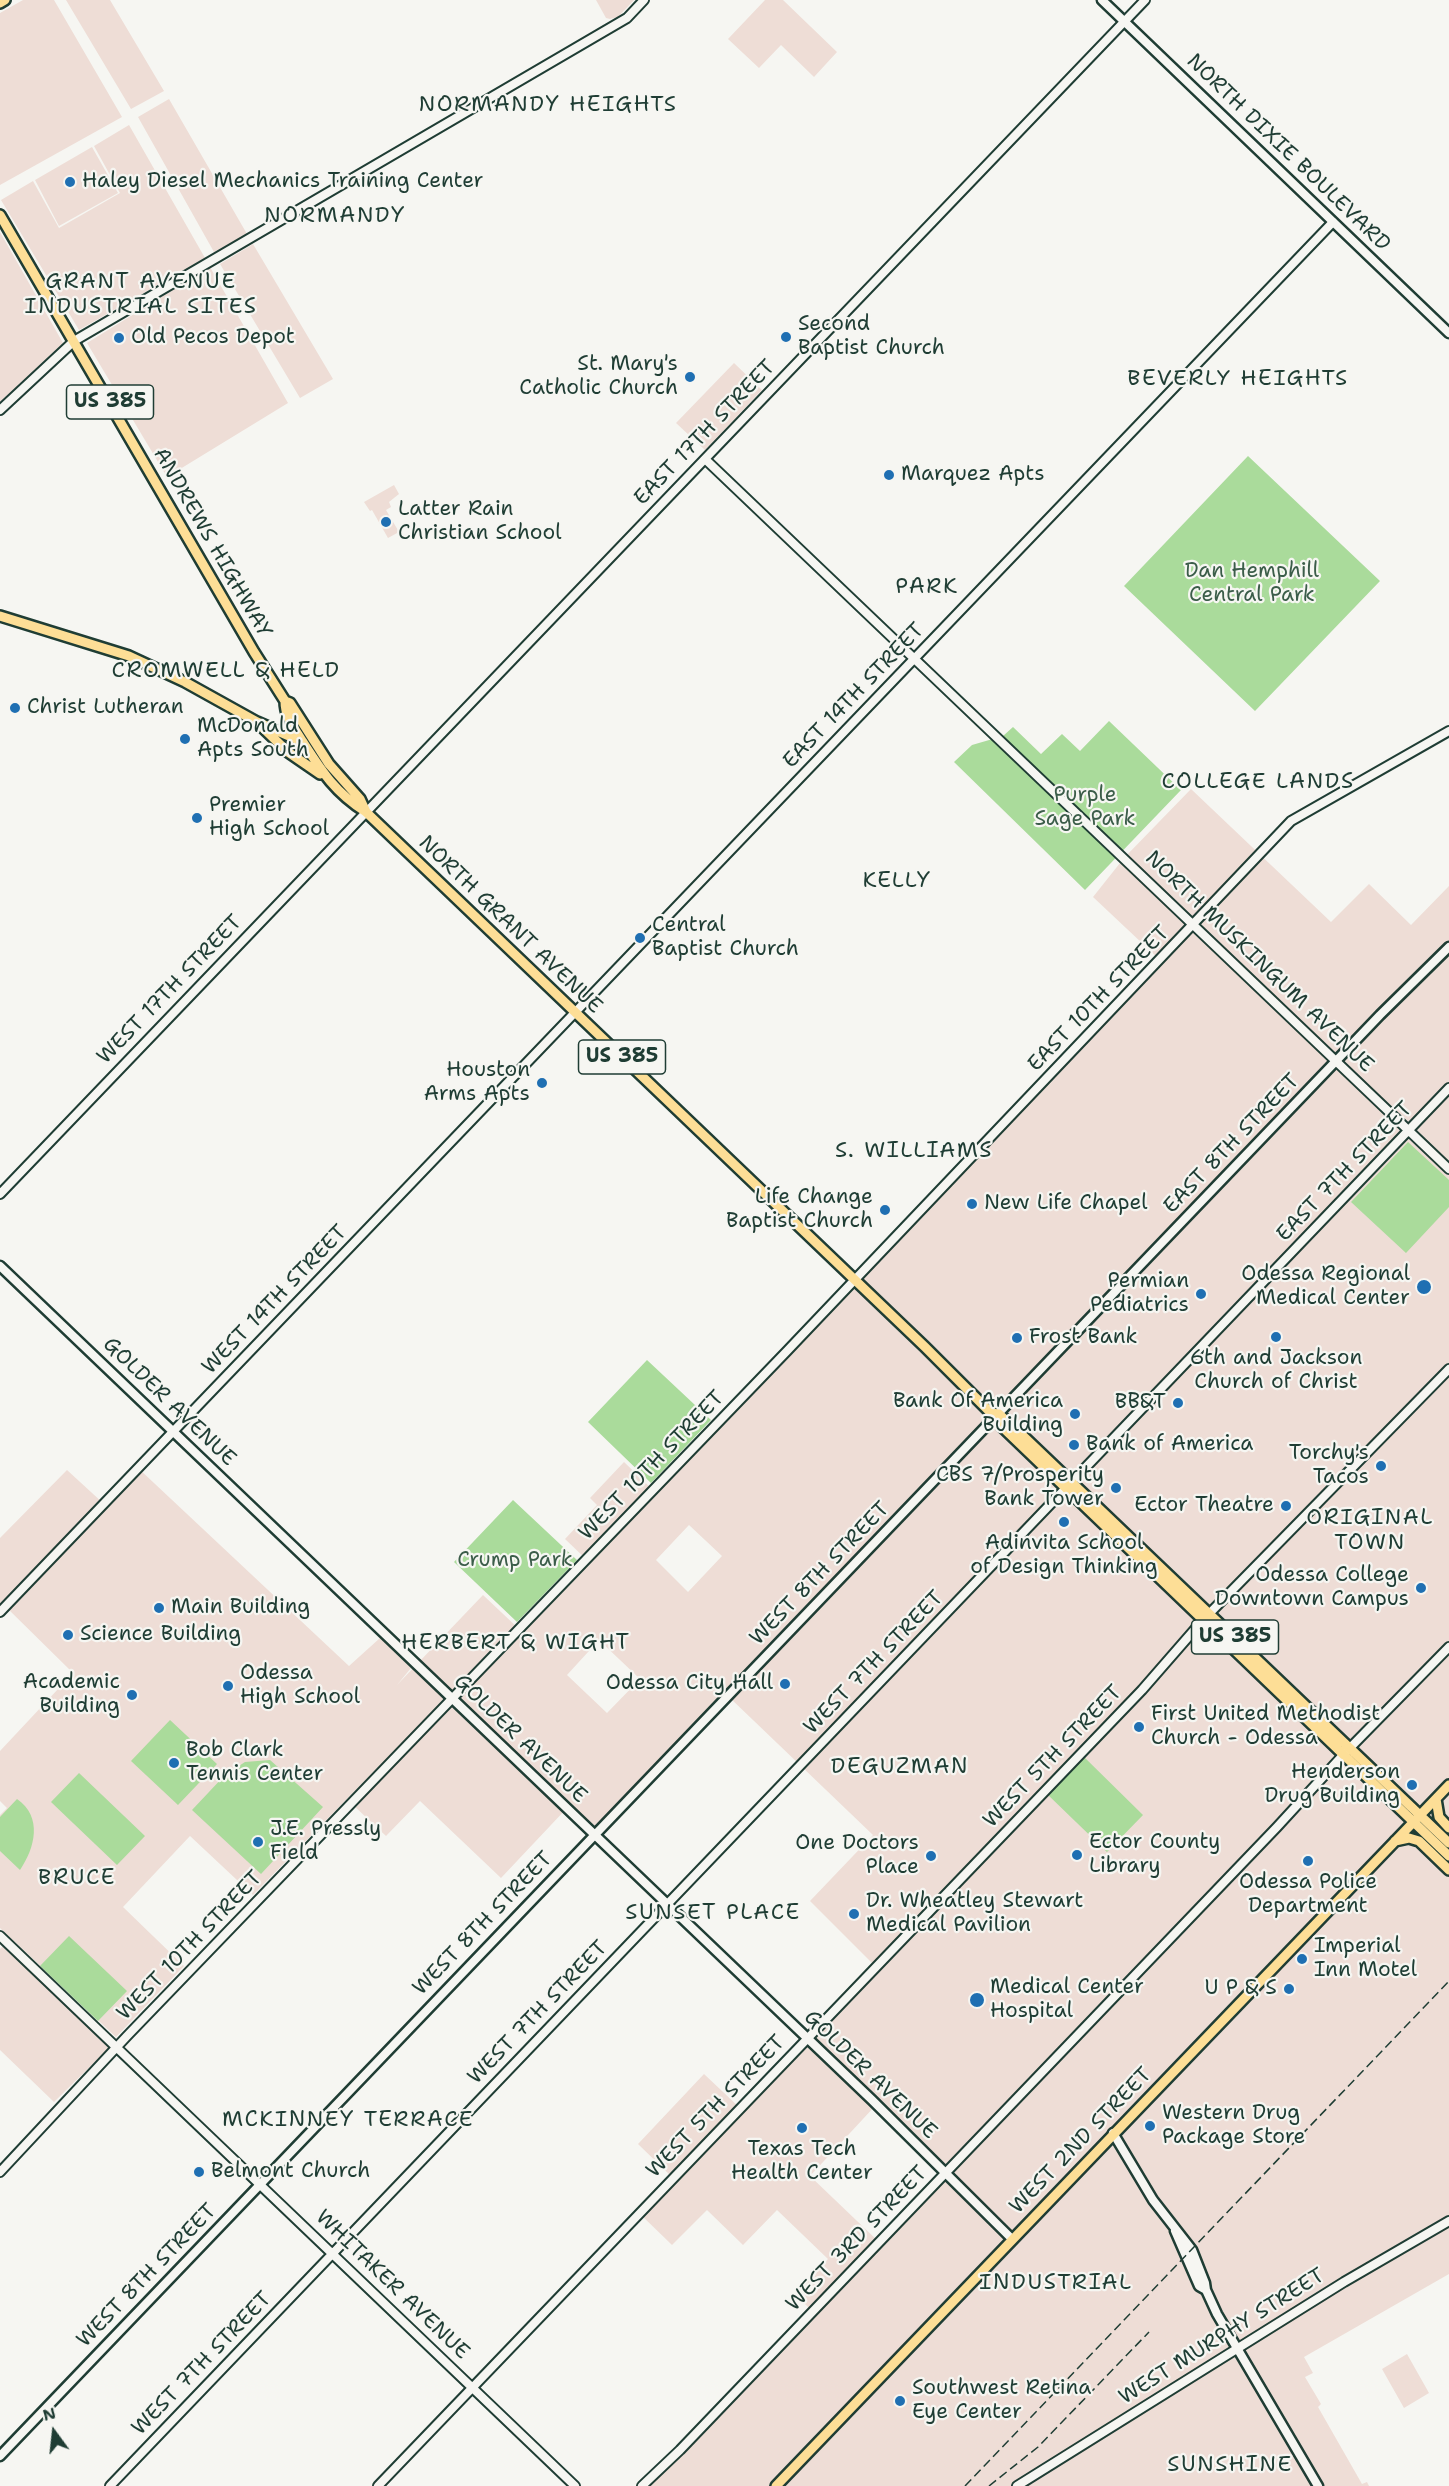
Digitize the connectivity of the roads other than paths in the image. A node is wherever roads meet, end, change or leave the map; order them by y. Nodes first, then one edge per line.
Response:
1 (5, 0) edge
2 (644, 0) edge
3 (1102, 0) edge
4 (1145, 0) edge
5 (0, 3) edge
6 (1123, 21) junction
7 (0, 216) edge
8 (1333, 222) junction
9 (1449, 333) edge
10 (74, 341) junction
11 (0, 410) edge
12 (705, 459) junction
13 (0, 616) edge
14 (915, 659) junction
15 (285, 701) junction
16 (285, 714) junction
17 (257, 722) junction
18 (269, 727) junction
19 (1449, 731) edge
20 (304, 742) junction
21 (321, 752) junction
22 (327, 780) junction
23 (366, 812) junction
24 (1194, 925) junction
25 (1449, 947) edge
26 (576, 1013) junction
27 (1336, 1061) junction
28 (1449, 1088) edge
29 (1409, 1131) junction
30 (1449, 1169) edge
31 (0, 1194) edge
32 (0, 1266) edge
33 (855, 1279) junction
34 (1449, 1369) edge
35 (995, 1415) junction
36 (173, 1432) junction
37 (1069, 1484) junction
38 (0, 1612) edge
39 (1207, 1617) junction
40 (1449, 1647) edge
41 (453, 1699) junction
42 (1347, 1751) junction
43 (1449, 1785) edge
44 (1436, 1799) junction
45 (1417, 1818) junction
46 (1449, 1828) edge
47 (594, 1834) junction
48 (1395, 1841) junction
49 (1449, 1843) edge
50 (1449, 1856) edge
51 (1449, 1870) edge
52 (668, 1904) junction
53 (0, 1936) edge
54 (806, 2039) junction
55 (117, 2047) junction
56 (1113, 2133) junction
57 (0, 2172) edge
58 (946, 2172) junction
59 (260, 2184) junction
60 (1449, 2221) edge
61 (1012, 2239) junction
62 (333, 2253) junction
63 (1236, 2349) junction
64 (472, 2386) junction
65 (0, 2456) edge
66 (110, 2486) edge
67 (378, 2486) edge
68 (576, 2486) edge
69 (642, 2486) edge
70 (776, 2486) edge
71 (1017, 2486) edge
72 (1318, 2486) edge

1 - 5 main road
2 - 10 street
3 - 6 main road, NORTH DIXIE BOULEVARD
4 - 6 street, EAST 17TH STREET
6 - 8 main road, NORTH DIXIE BOULEVARD
6 - 12 street, EAST 17TH STREET
7 - 10 main road, ANDREWS HIGHWAY / US 385
8 - 9 main road, NORTH DIXIE BOULEVARD
8 - 14 street, EAST 14TH STREET
10 - 11 street
10 - 15 main road, ANDREWS HIGHWAY / US 385
12 - 14 street, NORTH MUSKINGUM AVENUE
12 - 23 street, EAST 17TH STREET
13 - 17 main road
14 - 24 street, NORTH MUSKINGUM AVENUE
14 - 26 street, EAST 14TH STREET
15 - 16 main road
15 - 21 main road, ANDREWS HIGHWAY / US 385
16 - 18 main road
16 - 20 main road, US 385
17 - 18 main road
17 - 22 main road
18 - 20 main road
19 - 24 street, EAST 10TH STREET
20 - 21 main road
20 - 22 main road, US 385
21 - 23 main road, NORTH GRANT AVENUE / US 385
22 - 23 main road, NORTH GRANT AVENUE / US 385
23 - 26 main road, NORTH GRANT AVENUE / US 385
23 - 31 street, WEST 17TH STREET
24 - 27 street, NORTH MUSKINGUM AVENUE
24 - 33 street, EAST 10TH STREET
25 - 27 main road, EAST 8TH STREET
26 - 33 main road, NORTH GRANT AVENUE / US 385
26 - 36 street, WEST 14TH STREET
27 - 29 street, NORTH MUSKINGUM AVENUE
27 - 35 main road, EAST 8TH STREET
28 - 29 street, EAST 7TH STREET
29 - 30 street, NORTH MUSKINGUM AVENUE
29 - 37 street, EAST 7TH STREET
32 - 36 main road, GOLDER AVENUE
33 - 35 main road, NORTH GRANT AVENUE / US 385
33 - 41 street, WEST 10TH STREET
34 - 39 street, WEST 5TH STREET
35 - 37 main road, NORTH GRANT AVENUE / US 385
35 - 47 main road, WEST 8TH STREET
36 - 38 street, WEST 14TH STREET
36 - 41 main road, GOLDER AVENUE
37 - 39 main road, NORTH GRANT AVENUE / US 385
37 - 52 street, WEST 7TH STREET
39 - 42 main road, NORTH GRANT AVENUE / US 385
39 - 54 street, WEST 5TH STREET
40 - 42 street, WEST 3RD STREET
41 - 47 main road, GOLDER AVENUE
41 - 55 street, WEST 10TH STREET
42 - 45 main road, NORTH GRANT AVENUE / US 385
42 - 58 street, WEST 3RD STREET
43 - 44 main road, WEST 2ND STREET
44 - 45 main road, WEST 2ND STREET
44 - 46 main road
45 - 48 main road, WEST 2ND STREET
45 - 49 main road, NORTH GRANT AVENUE / US 385
45 - 50 main road, NORTH GRANT AVENUE / US 385
47 - 52 main road, GOLDER AVENUE
47 - 59 main road, WEST 8TH STREET
48 - 51 main road
48 - 56 main road, WEST 2ND STREET
52 - 54 main road, GOLDER AVENUE
52 - 62 street, WEST 7TH STREET
53 - 55 street, WHITAKER AVENUE
54 - 58 main road, GOLDER AVENUE
54 - 64 street, WEST 5TH STREET
55 - 57 street, WEST 10TH STREET
55 - 59 street, WHITAKER AVENUE
56 - 61 main road, WEST 2ND STREET
56 - 63 main road
58 - 61 main road, GOLDER AVENUE
58 - 69 street, WEST 3RD STREET
59 - 62 street, WHITAKER AVENUE
59 - 65 main road, WEST 8TH STREET
60 - 63 street, WEST MURPHY STREET
61 - 70 main road, WEST 2ND STREET
62 - 64 street, WHITAKER AVENUE
62 - 66 street, WEST 7TH STREET
63 - 71 street, WEST MURPHY STREET
63 - 72 main road
64 - 67 street, WEST 5TH STREET
64 - 68 street, WHITAKER AVENUE

